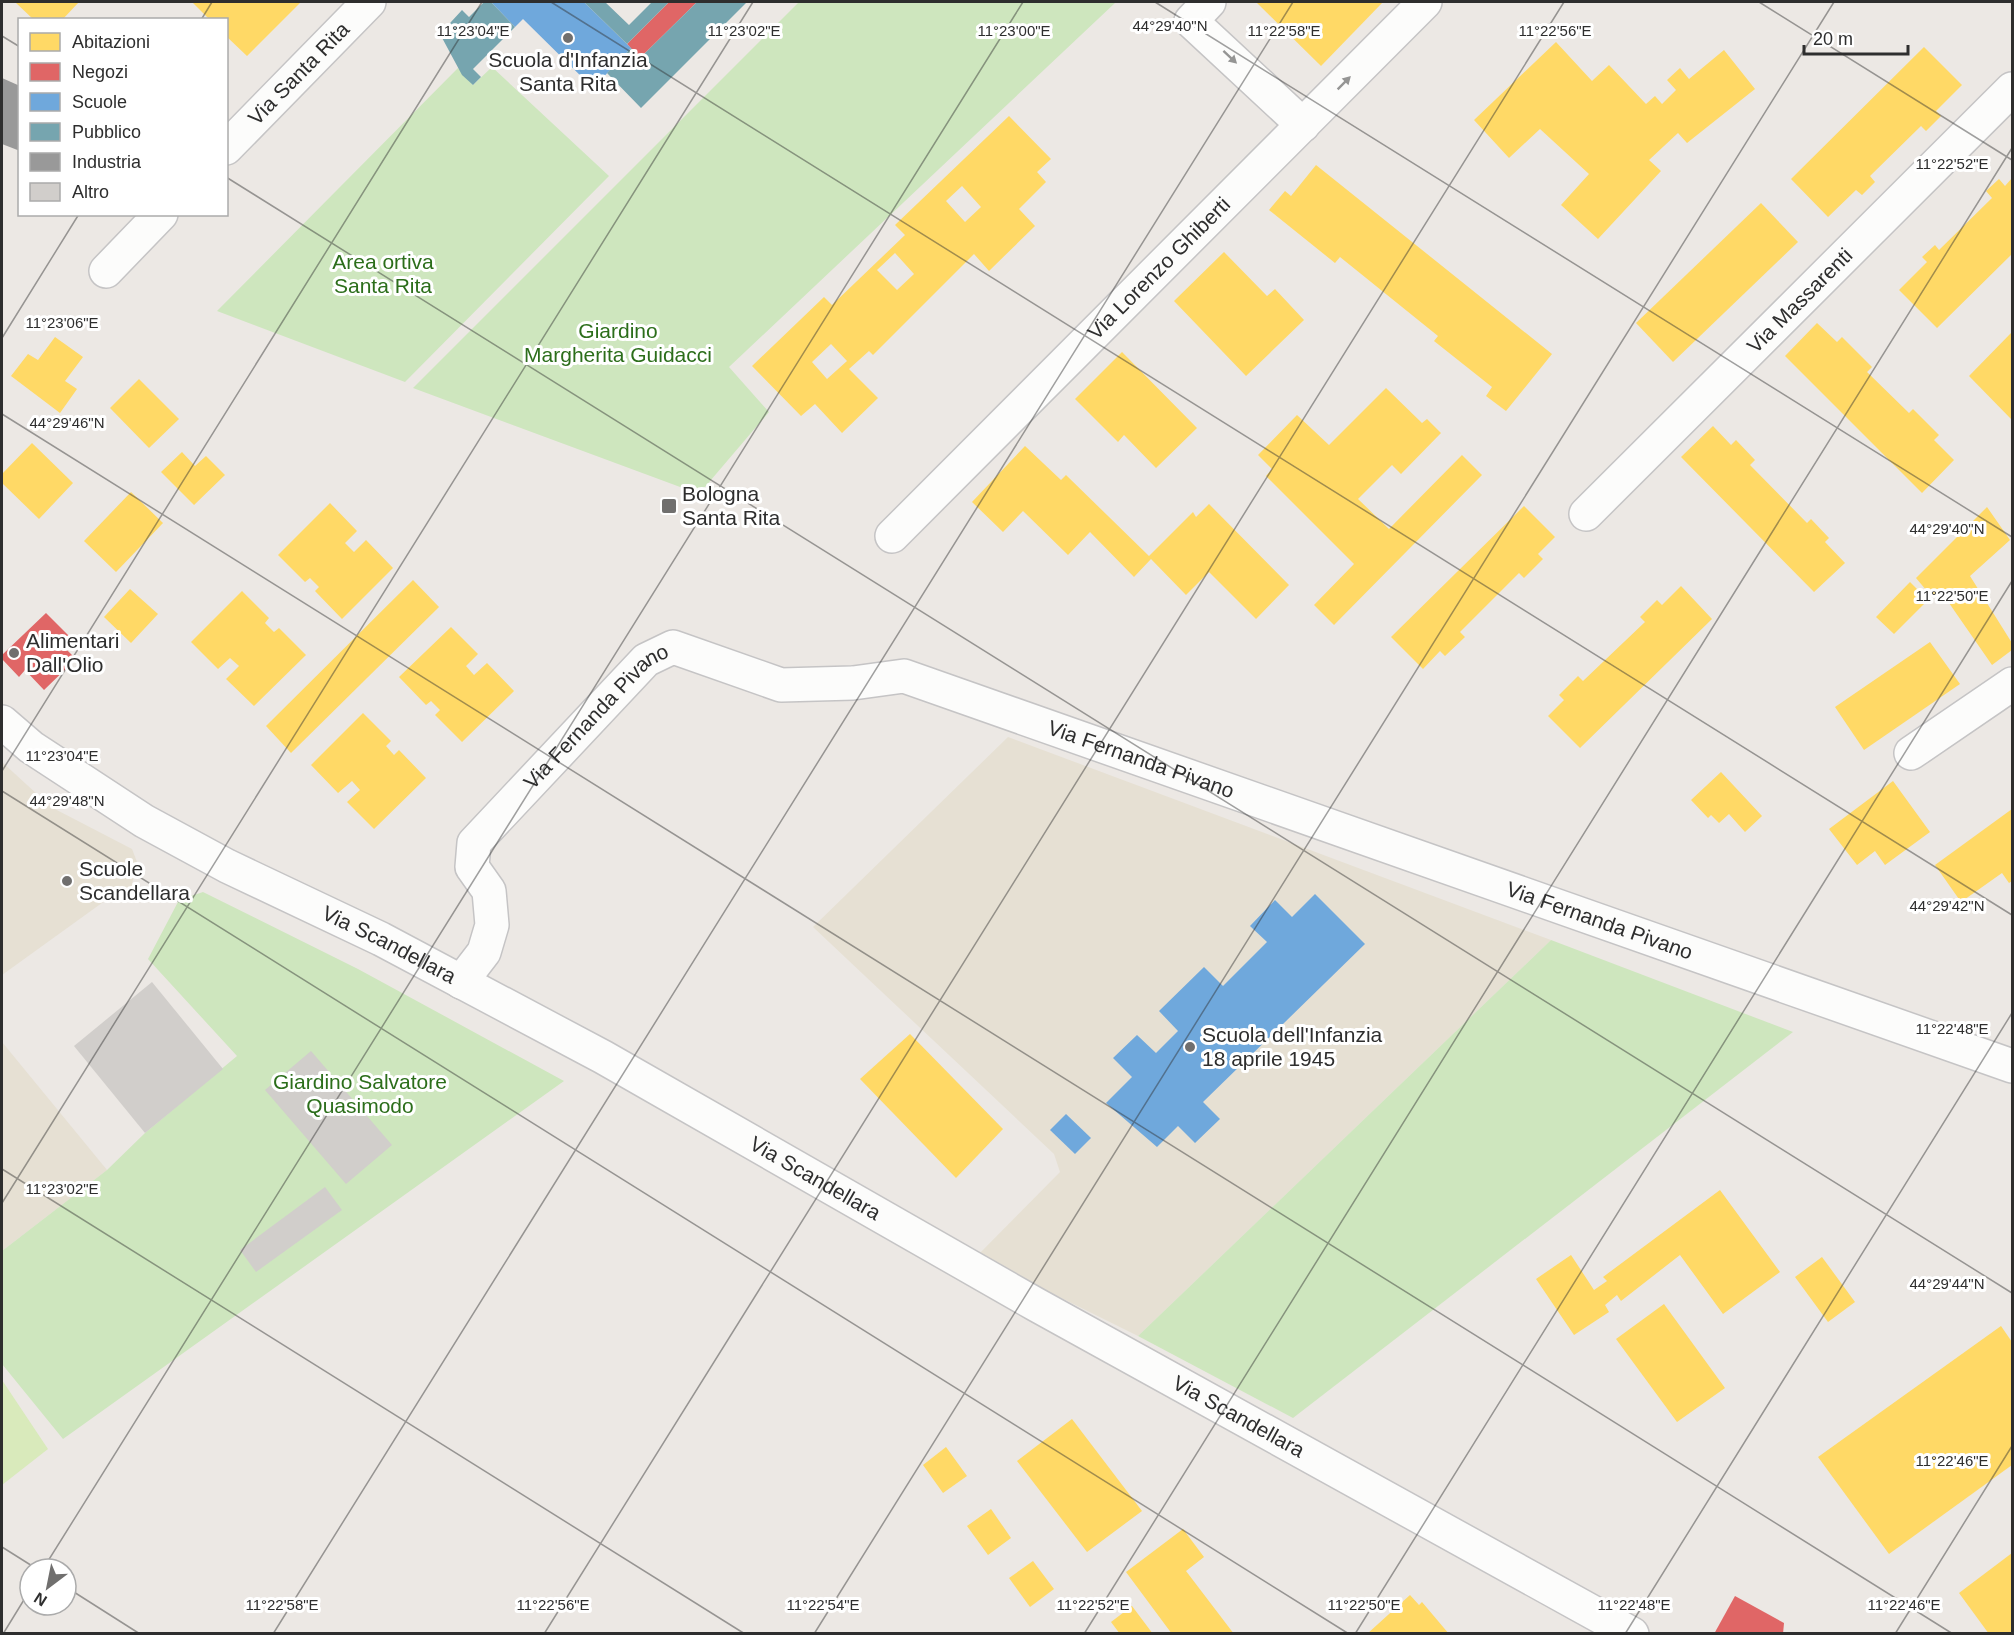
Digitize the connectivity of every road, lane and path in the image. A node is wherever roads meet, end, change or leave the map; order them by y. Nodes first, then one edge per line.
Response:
1 (369, 2) edge
2 (1209, 2) edge
3 (1425, 2) edge
4 (2013, 89) edge
5 (1303, 125) junction
6 (228, 146) edge
7 (159, 216) edge
8 (106, 271) dead end
9 (1586, 514) dead end
10 (892, 537) dead end
11 (2013, 684) edge
12 (2, 722) edge
13 (1911, 753) dead end
14 (462, 982) junction
15 (2013, 1066) edge
16 (1632, 1634) edge

1 - 6 street, Via Santa Rita
2 -> 5 street
5 -> 3 street, Via Lorenzo Ghiberti
4 - 9 street, Via Massarenti
5 - 10 street, Via Lorenzo Ghiberti
7 - 8 street
11 - 13 street
12 - 14 street, Via Scandellara
14 - 15 street, Via Fernanda Pivano
14 - 16 street, Via Scandellara

